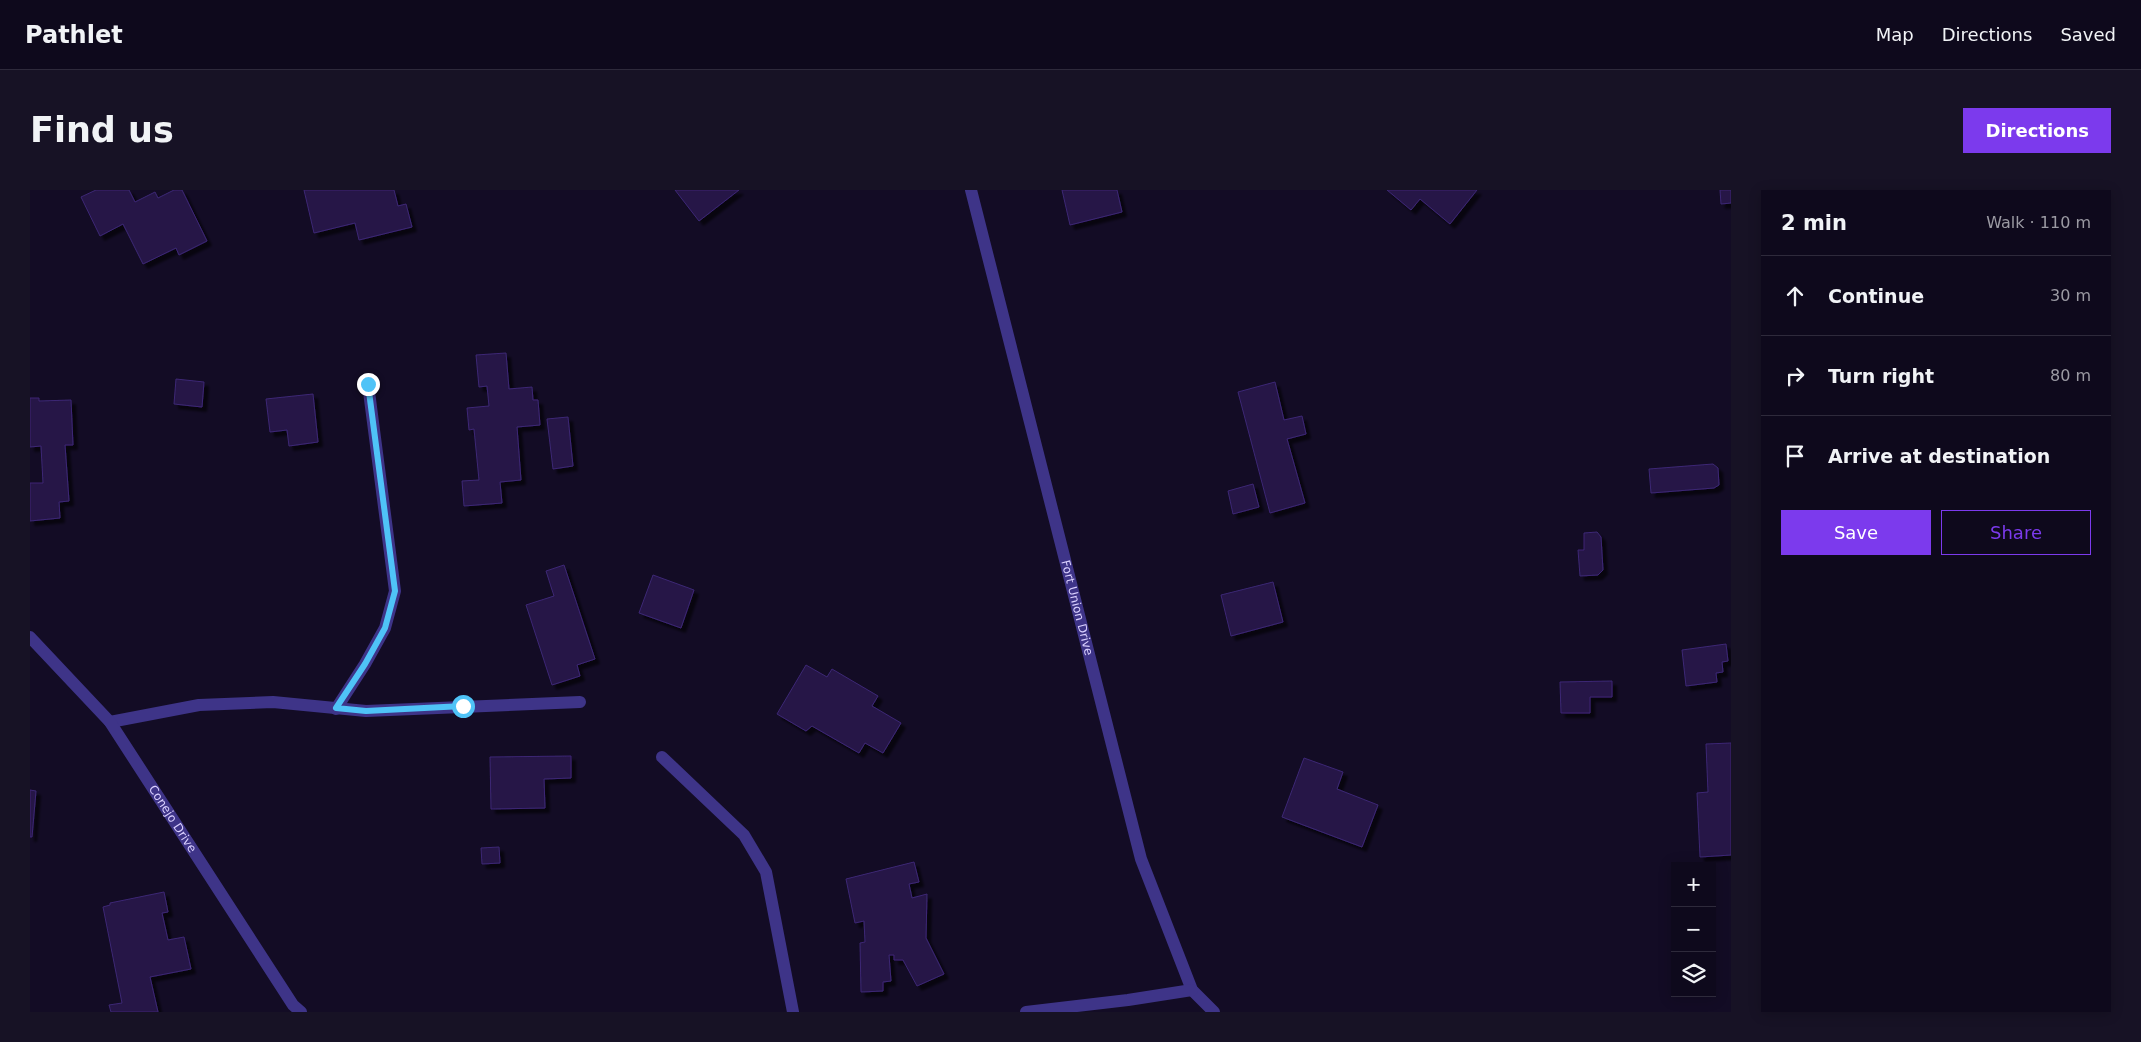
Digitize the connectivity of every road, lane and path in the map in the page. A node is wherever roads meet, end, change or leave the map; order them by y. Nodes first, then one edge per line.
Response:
1 (972, 190) edge
2 (368, 384) dead end
3 (30, 636) edge
4 (580, 702) dead end
5 (336, 708) junction
6 (110, 722) junction
7 (662, 757) dead end
8 (1192, 990) junction
9 (301, 1012) edge
10 (793, 1012) edge
11 (1026, 1012) edge
12 (1214, 1012) edge

1 - 8 street, Fort Union Drive
2 - 5 street
3 - 6 street, Conejo Drive
4 - 5 street
5 - 6 street
6 - 9 street, Conejo Drive
7 - 10 street
8 - 11 street
8 - 12 street, Fort Union Drive

